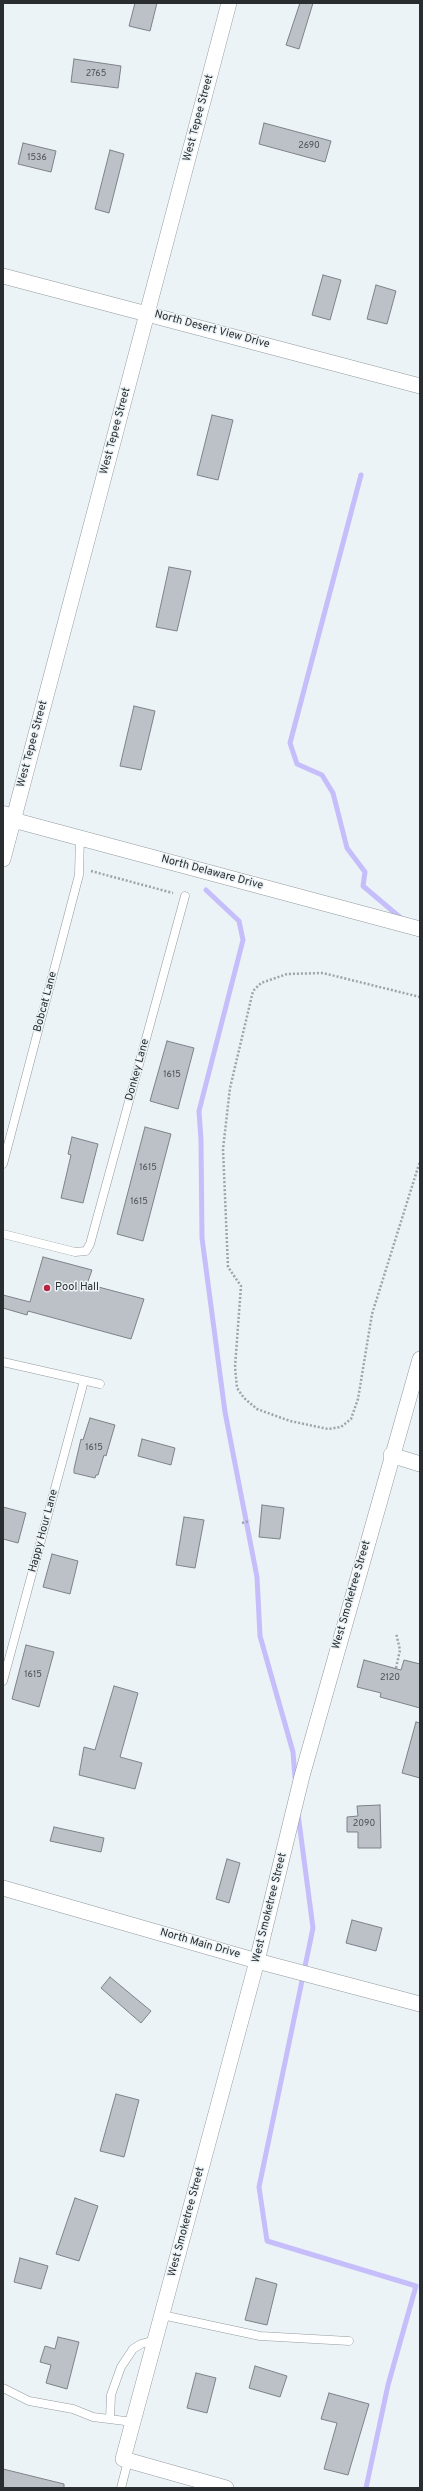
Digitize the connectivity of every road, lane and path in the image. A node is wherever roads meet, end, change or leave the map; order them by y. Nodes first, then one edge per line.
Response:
1 (229, 3) edge
2 (3, 276) edge
3 (147, 313) junction
4 (420, 386) edge
5 (8, 818) edge
6 (80, 838) junction
7 (3, 859) edge
8 (79, 868) junction
9 (185, 896) joint
10 (420, 929) edge
11 (420, 997) edge
12 (420, 1161) edge
13 (3, 1164) edge
14 (3, 1234) edge
15 (420, 1358) edge
16 (3, 1362) edge
17 (84, 1380) junction
18 (100, 1384) dead end
19 (391, 1455) junction
20 (420, 1464) edge
21 (250, 1521) dead end
22 (242, 1523) dead end
23 (396, 1633) dead end
24 (396, 1668) dead end
25 (3, 1681) edge
26 (3, 1888) edge
27 (257, 1961) junction
28 (420, 2004) edge
29 (162, 2315) junction
30 (155, 2340) junction
31 (349, 2341) dead end
32 (3, 2388) edge
33 (110, 2419) junction
34 (133, 2422) junction
35 (125, 2460) junction
36 (121, 2488) edge
37 (226, 2488) edge

1 - 3 street, West Tepee Street
2 - 3 street, North Desert View Drive
3 - 4 street, North Desert View Drive
3 - 5 street, West Tepee Street
5 - 6 street, North Delaware Drive
5 - 7 street, West Tepee Street
6 - 8 lane, Bobcat Lane
6 - 10 street, North Delaware Drive
8 - 9 path
8 - 13 lane, Bobcat Lane
9 - 14 lane, Donkey Lane
11 - 12 path
15 - 19 street, West Smoketree Street
16 - 17 lane
17 - 18 lane
17 - 25 lane, Happy Hour Lane
19 - 20 street
19 - 27 street, West Smoketree Street
21 - 22 path
23 - 24 path
26 - 27 street, North Main Drive
27 - 28 street, North Main Drive
27 - 29 street, West Smoketree Street
29 - 30 street, West Smoketree Street
29 - 31 lane
30 - 33 lane
30 - 34 street, West Smoketree Street
32 - 33 lane
33 - 34 lane
34 - 35 street, West Smoketree Street
35 - 36 lane
35 - 37 street

